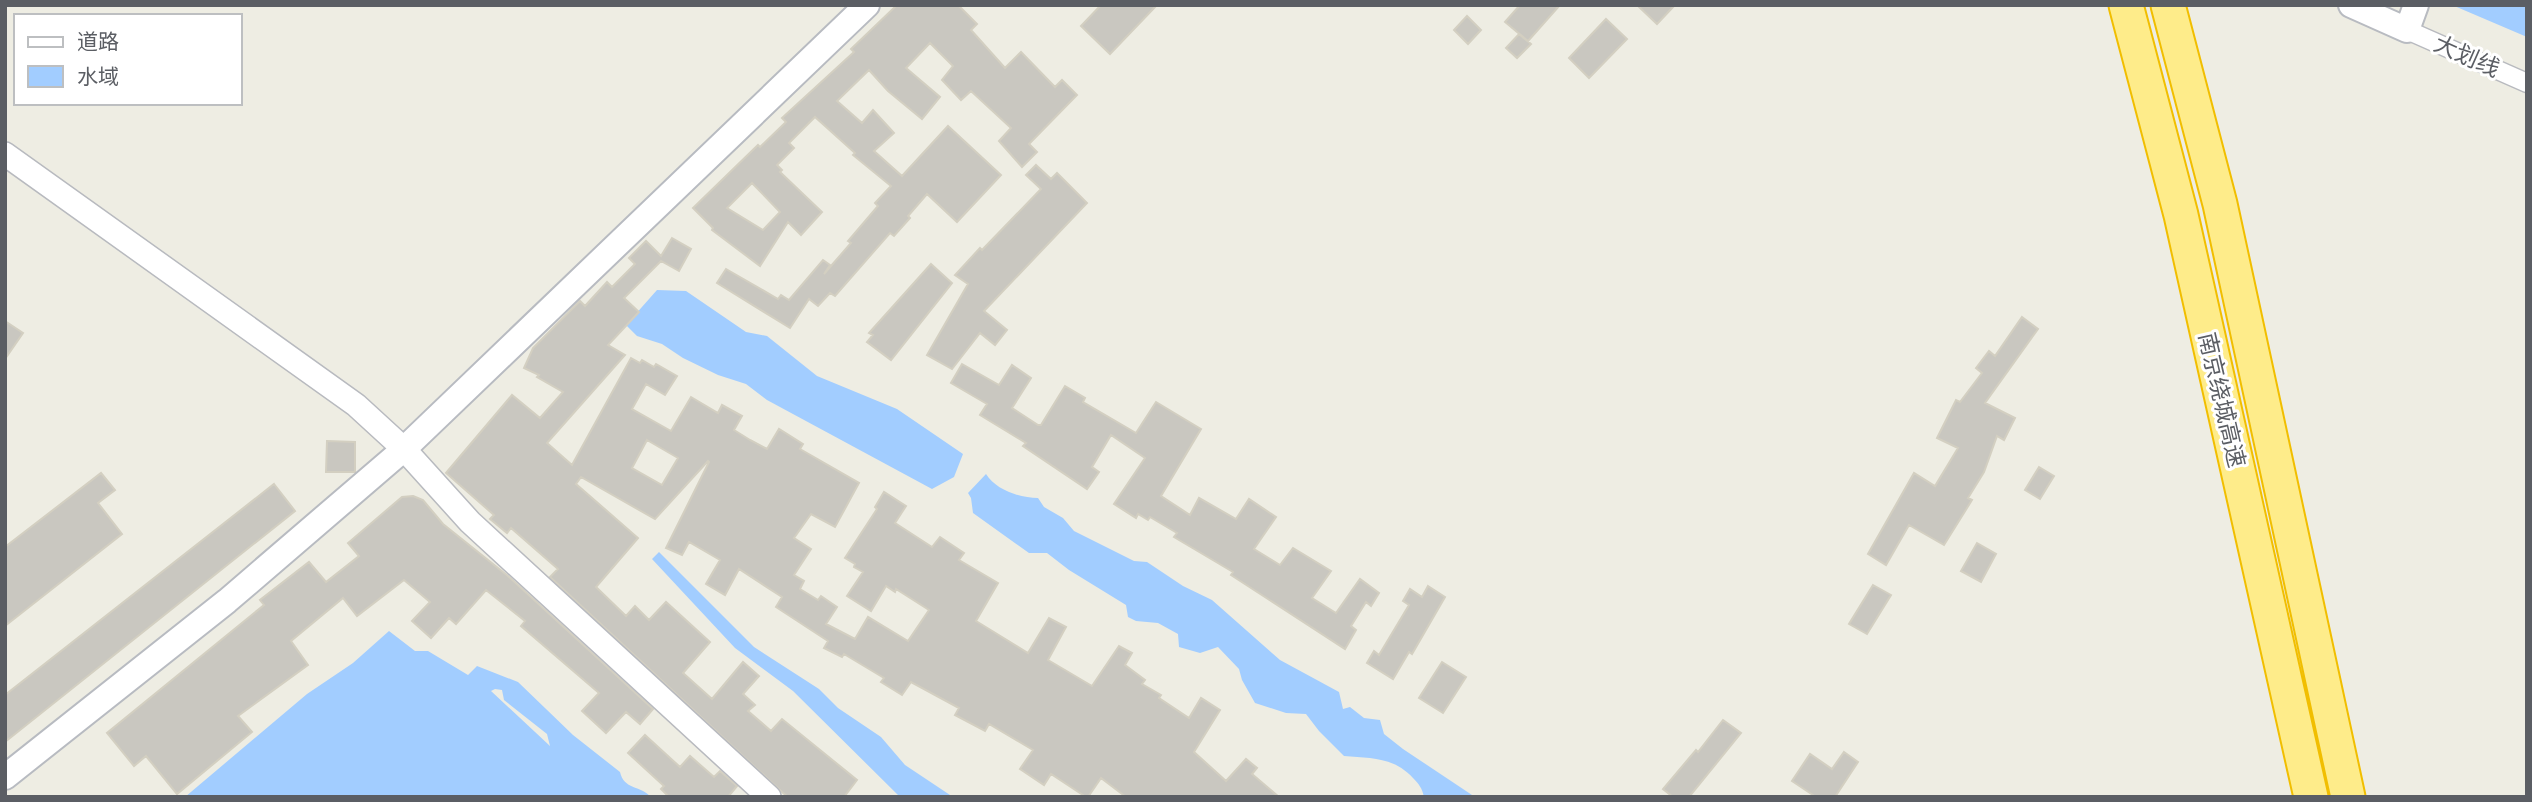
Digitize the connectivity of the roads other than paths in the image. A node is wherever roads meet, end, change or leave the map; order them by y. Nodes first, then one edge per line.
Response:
1 (867, 5) edge
2 (2126, 5) edge
3 (2168, 5) edge
4 (2351, 5) edge
5 (2412, 16) edge
6 (2527, 83) edge
7 (5, 154) edge
8 (404, 449) junction
9 (5, 777) edge
10 (769, 797) edge
11 (2311, 797) edge
12 (2348, 797) edge

1 - 8 main road
2 - 11 highway, 南京绕城高速
3 - 12 highway, 南京绕城高速
4 - 5 main road
5 - 6 street, 大划线
7 - 8 street
8 - 9 main road
8 - 10 street

